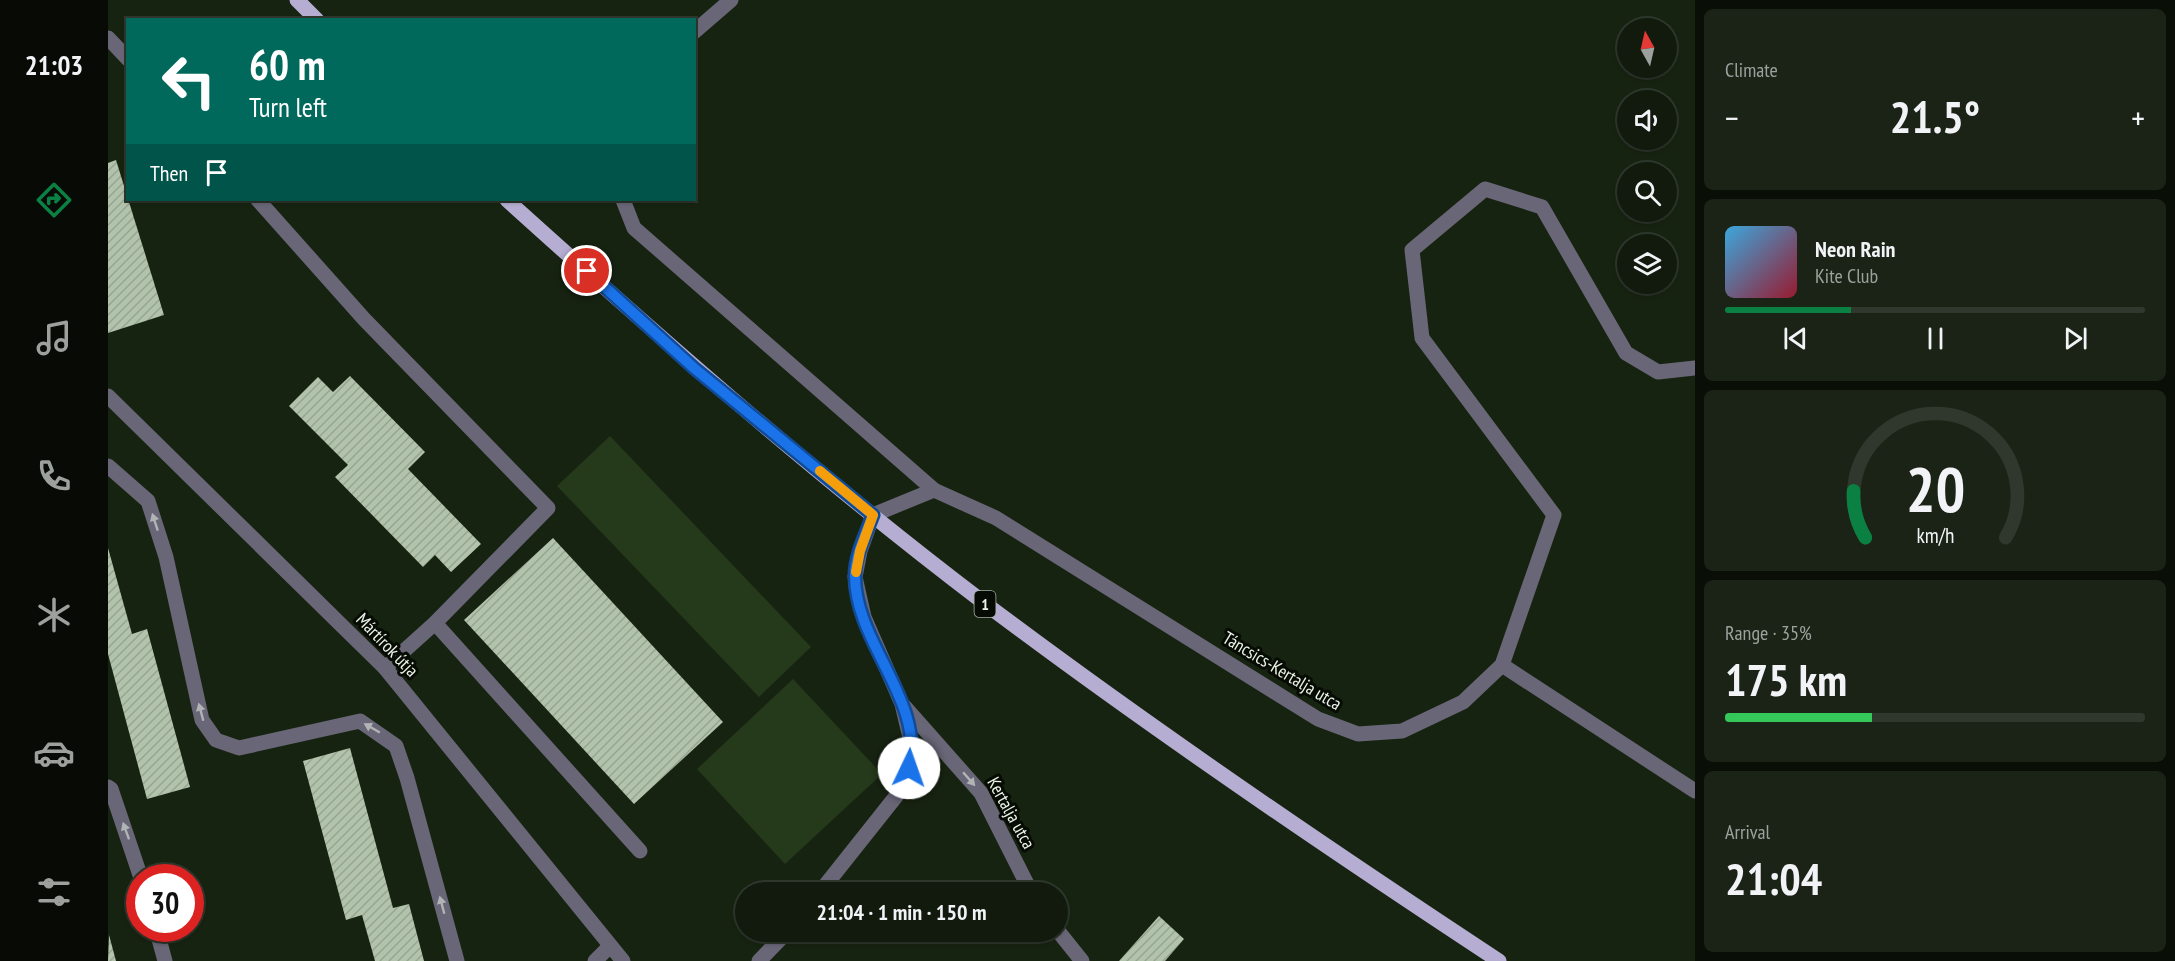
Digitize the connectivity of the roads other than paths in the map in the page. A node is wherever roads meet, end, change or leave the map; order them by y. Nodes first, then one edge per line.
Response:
1 (297, 0) edge
2 (731, 0) edge
3 (315, 18) edge
4 (696, 30) edge
5 (108, 38) edge
6 (126, 56) edge
7 (259, 201) edge
8 (508, 201) edge
9 (623, 201) edge
10 (1695, 368) edge
11 (108, 396) edge
12 (108, 466) edge
13 (934, 490) junction
14 (873, 515) junction
15 (435, 623) junction
16 (1502, 665) junction
17 (385, 668) junction
18 (902, 704) junction
19 (108, 787) edge
20 (1695, 791) edge
21 (640, 851) dead end
22 (136, 864) edge
23 (828, 882) edge
24 (1026, 882) edge
25 (160, 942) edge
26 (777, 942) edge
27 (1067, 942) edge
28 (609, 947) junction
29 (165, 961) edge
30 (458, 961) edge
31 (595, 961) edge
32 (623, 961) edge
33 (759, 961) edge
34 (1082, 961) edge
35 (1499, 961) edge

1 - 3 main road
2 - 4 street
5 - 6 street
7 - 15 street
8 - 14 main road, 1
9 - 13 street, Táncsics-Kertalja utca
10 - 16 street
11 - 17 street, Mártírok útja
30 -> 12 street
13 - 14 street
13 - 16 street, Táncsics-Kertalja utca
14 - 18 street
14 - 35 main road, 1
15 - 17 street
15 - 21 street
16 - 20 street
17 - 28 street, Mártírok útja
18 - 23 street
18 -> 24 street, Kertalja utca
22 -> 19 street
25 - 29 street
26 - 33 street
27 - 34 street
28 - 31 street
28 - 32 street, Mártírok útja

